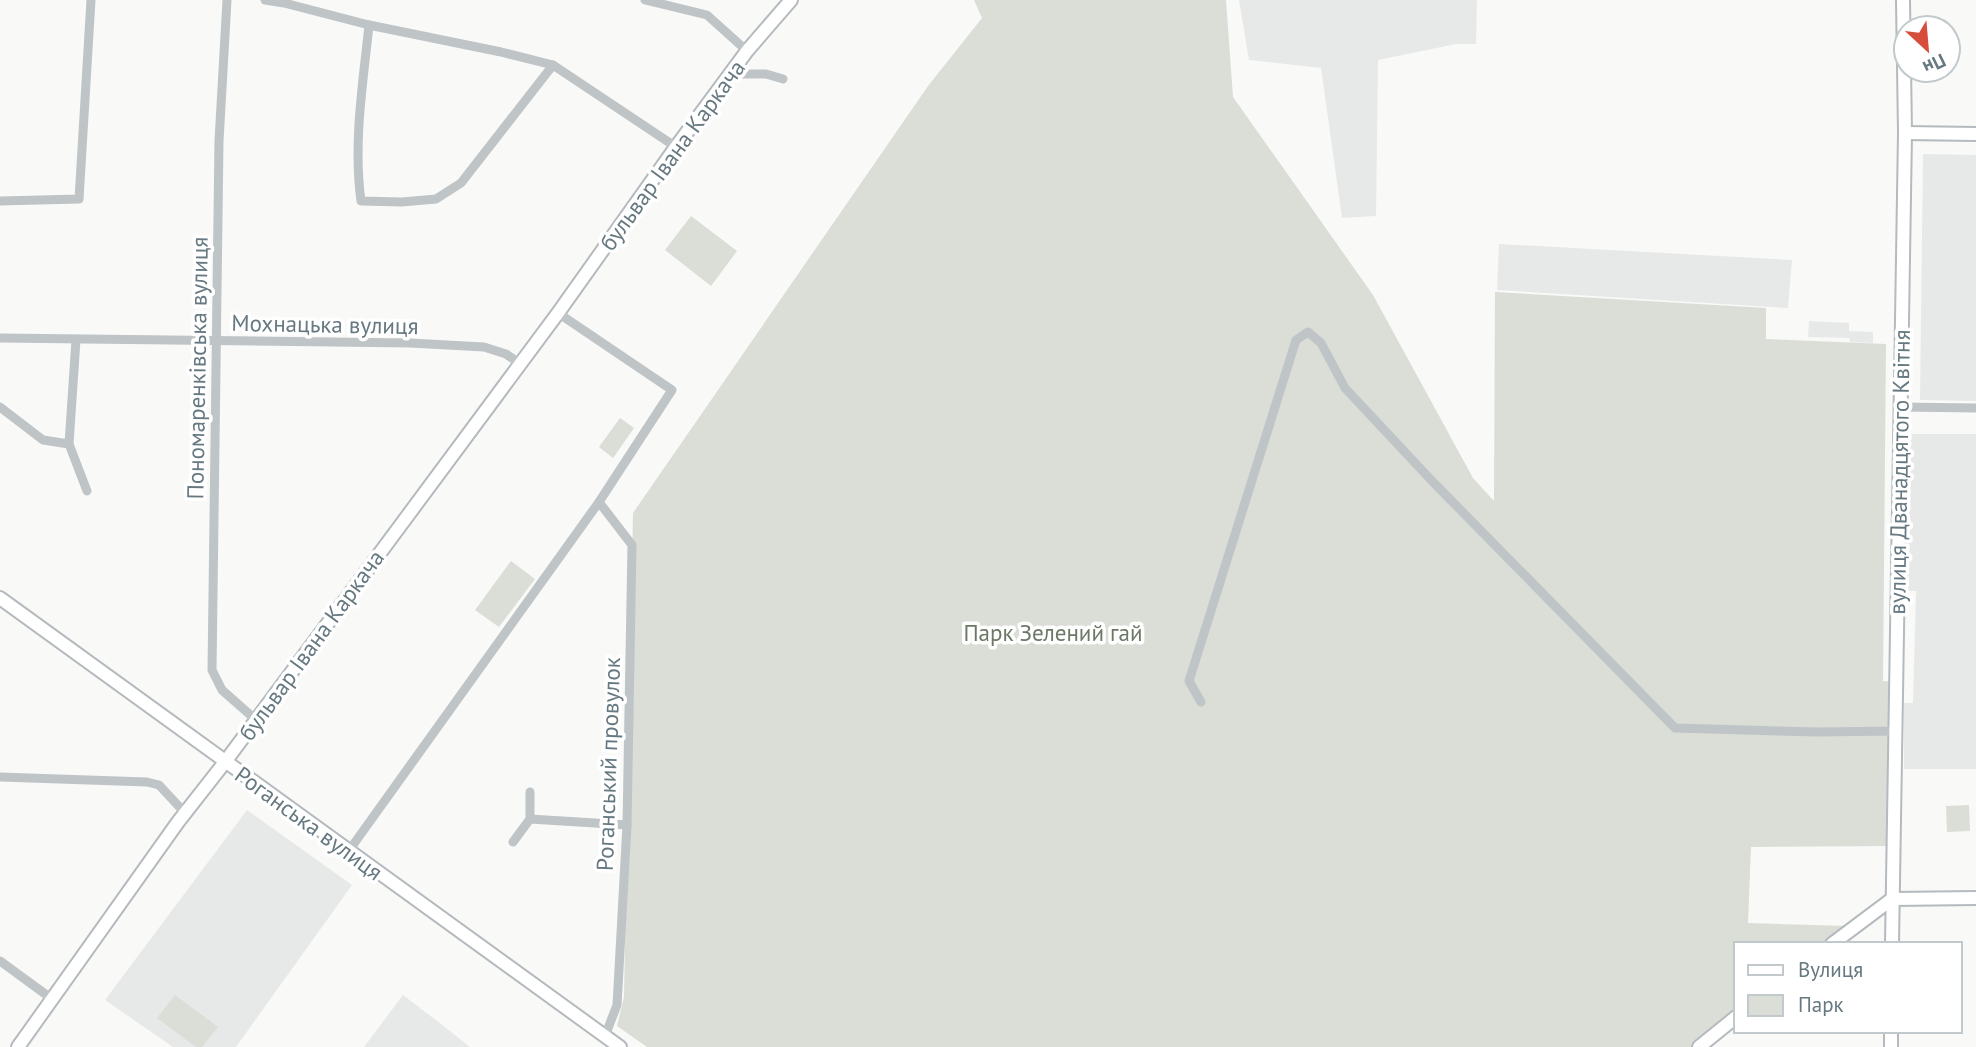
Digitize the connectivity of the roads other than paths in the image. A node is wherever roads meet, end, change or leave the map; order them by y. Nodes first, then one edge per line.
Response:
1 (91, 0) edge
2 (227, 0) edge
3 (265, 0) edge
4 (645, 0) edge
5 (791, 0) edge
6 (1903, 0) edge
7 (284, 1) edge
8 (369, 25) junction
9 (747, 51) junction
10 (553, 65) junction
11 (730, 74) junction
12 (783, 79) dead end
13 (1905, 133) junction
14 (1976, 134) edge
15 (676, 147) junction
16 (0, 201) edge
17 (558, 313) junction
18 (0, 338) edge
19 (76, 340) junction
20 (216, 342) junction
21 (519, 363) junction
22 (0, 407) edge
23 (1900, 407) junction
24 (1976, 408) edge
25 (69, 444) junction
26 (87, 491) dead end
27 (600, 502) junction
28 (0, 598) edge
29 (1201, 702) dead end
30 (256, 719) junction
31 (1895, 731) junction
32 (225, 762) junction
33 (0, 777) edge
34 (530, 792) dead end
35 (185, 813) junction
36 (530, 819) junction
37 (627, 825) junction
38 (513, 842) dead end
39 (348, 852) junction
40 (1976, 898) edge
41 (1892, 900) junction
42 (1835, 942) edge
43 (1892, 942) edge
44 (0, 961) edge
45 (52, 999) junction
46 (1734, 1019) edge
47 (605, 1036) junction
48 (18, 1047) edge
49 (620, 1047) edge
50 (1699, 1047) edge

1 - 16 street
2 - 20 street, Пономаренківська вулиця
3 - 7 street
4 - 9 street
5 - 9 street, бульвар Івана Каркача
6 - 13 street, вулиця Дванадцятого Квітня
7 - 8 street
8 - 10 street
8 - 10 street
9 - 11 street, бульвар Івана Каркача
10 - 15 street
11 - 12 street
11 - 15 street, бульвар Івана Каркача
13 - 14 street
13 - 23 street, вулиця Дванадцятого Квітня
15 - 17 street, бульвар Івана Каркача
17 - 21 street, бульвар Івана Каркача
17 - 27 street
18 - 19 street, Мохнацька вулиця
19 - 20 street, Мохнацька вулиця
19 - 25 street
20 - 21 street, Мохнацька вулиця
20 - 30 street, Пономаренківська вулиця
21 - 30 street, бульвар Івана Каркача
22 - 25 street
23 - 24 street
23 - 31 street, вулиця Дванадцятого Квітня
25 - 26 street
27 - 37 street, Роганський провулок
27 - 39 street
28 - 32 street, Роганська вулиця
29 - 31 street
30 - 32 street, бульвар Івана Каркача
31 - 41 street, вулиця Дванадцятого Квітня
32 - 35 street, бульвар Івана Каркача
32 - 39 street, Роганська вулиця
33 - 35 street
34 - 36 street
35 - 45 street, бульвар Івана Каркача
36 - 37 street
36 - 38 street
37 - 47 street, Роганський провулок
39 - 47 street, Роганська вулиця
40 - 41 street
41 - 42 street
41 - 43 street, вулиця Дванадцятого Квітня
44 - 45 street
45 - 48 street, бульвар Івана Каркача
46 - 50 street
47 - 49 street, Роганська вулиця

